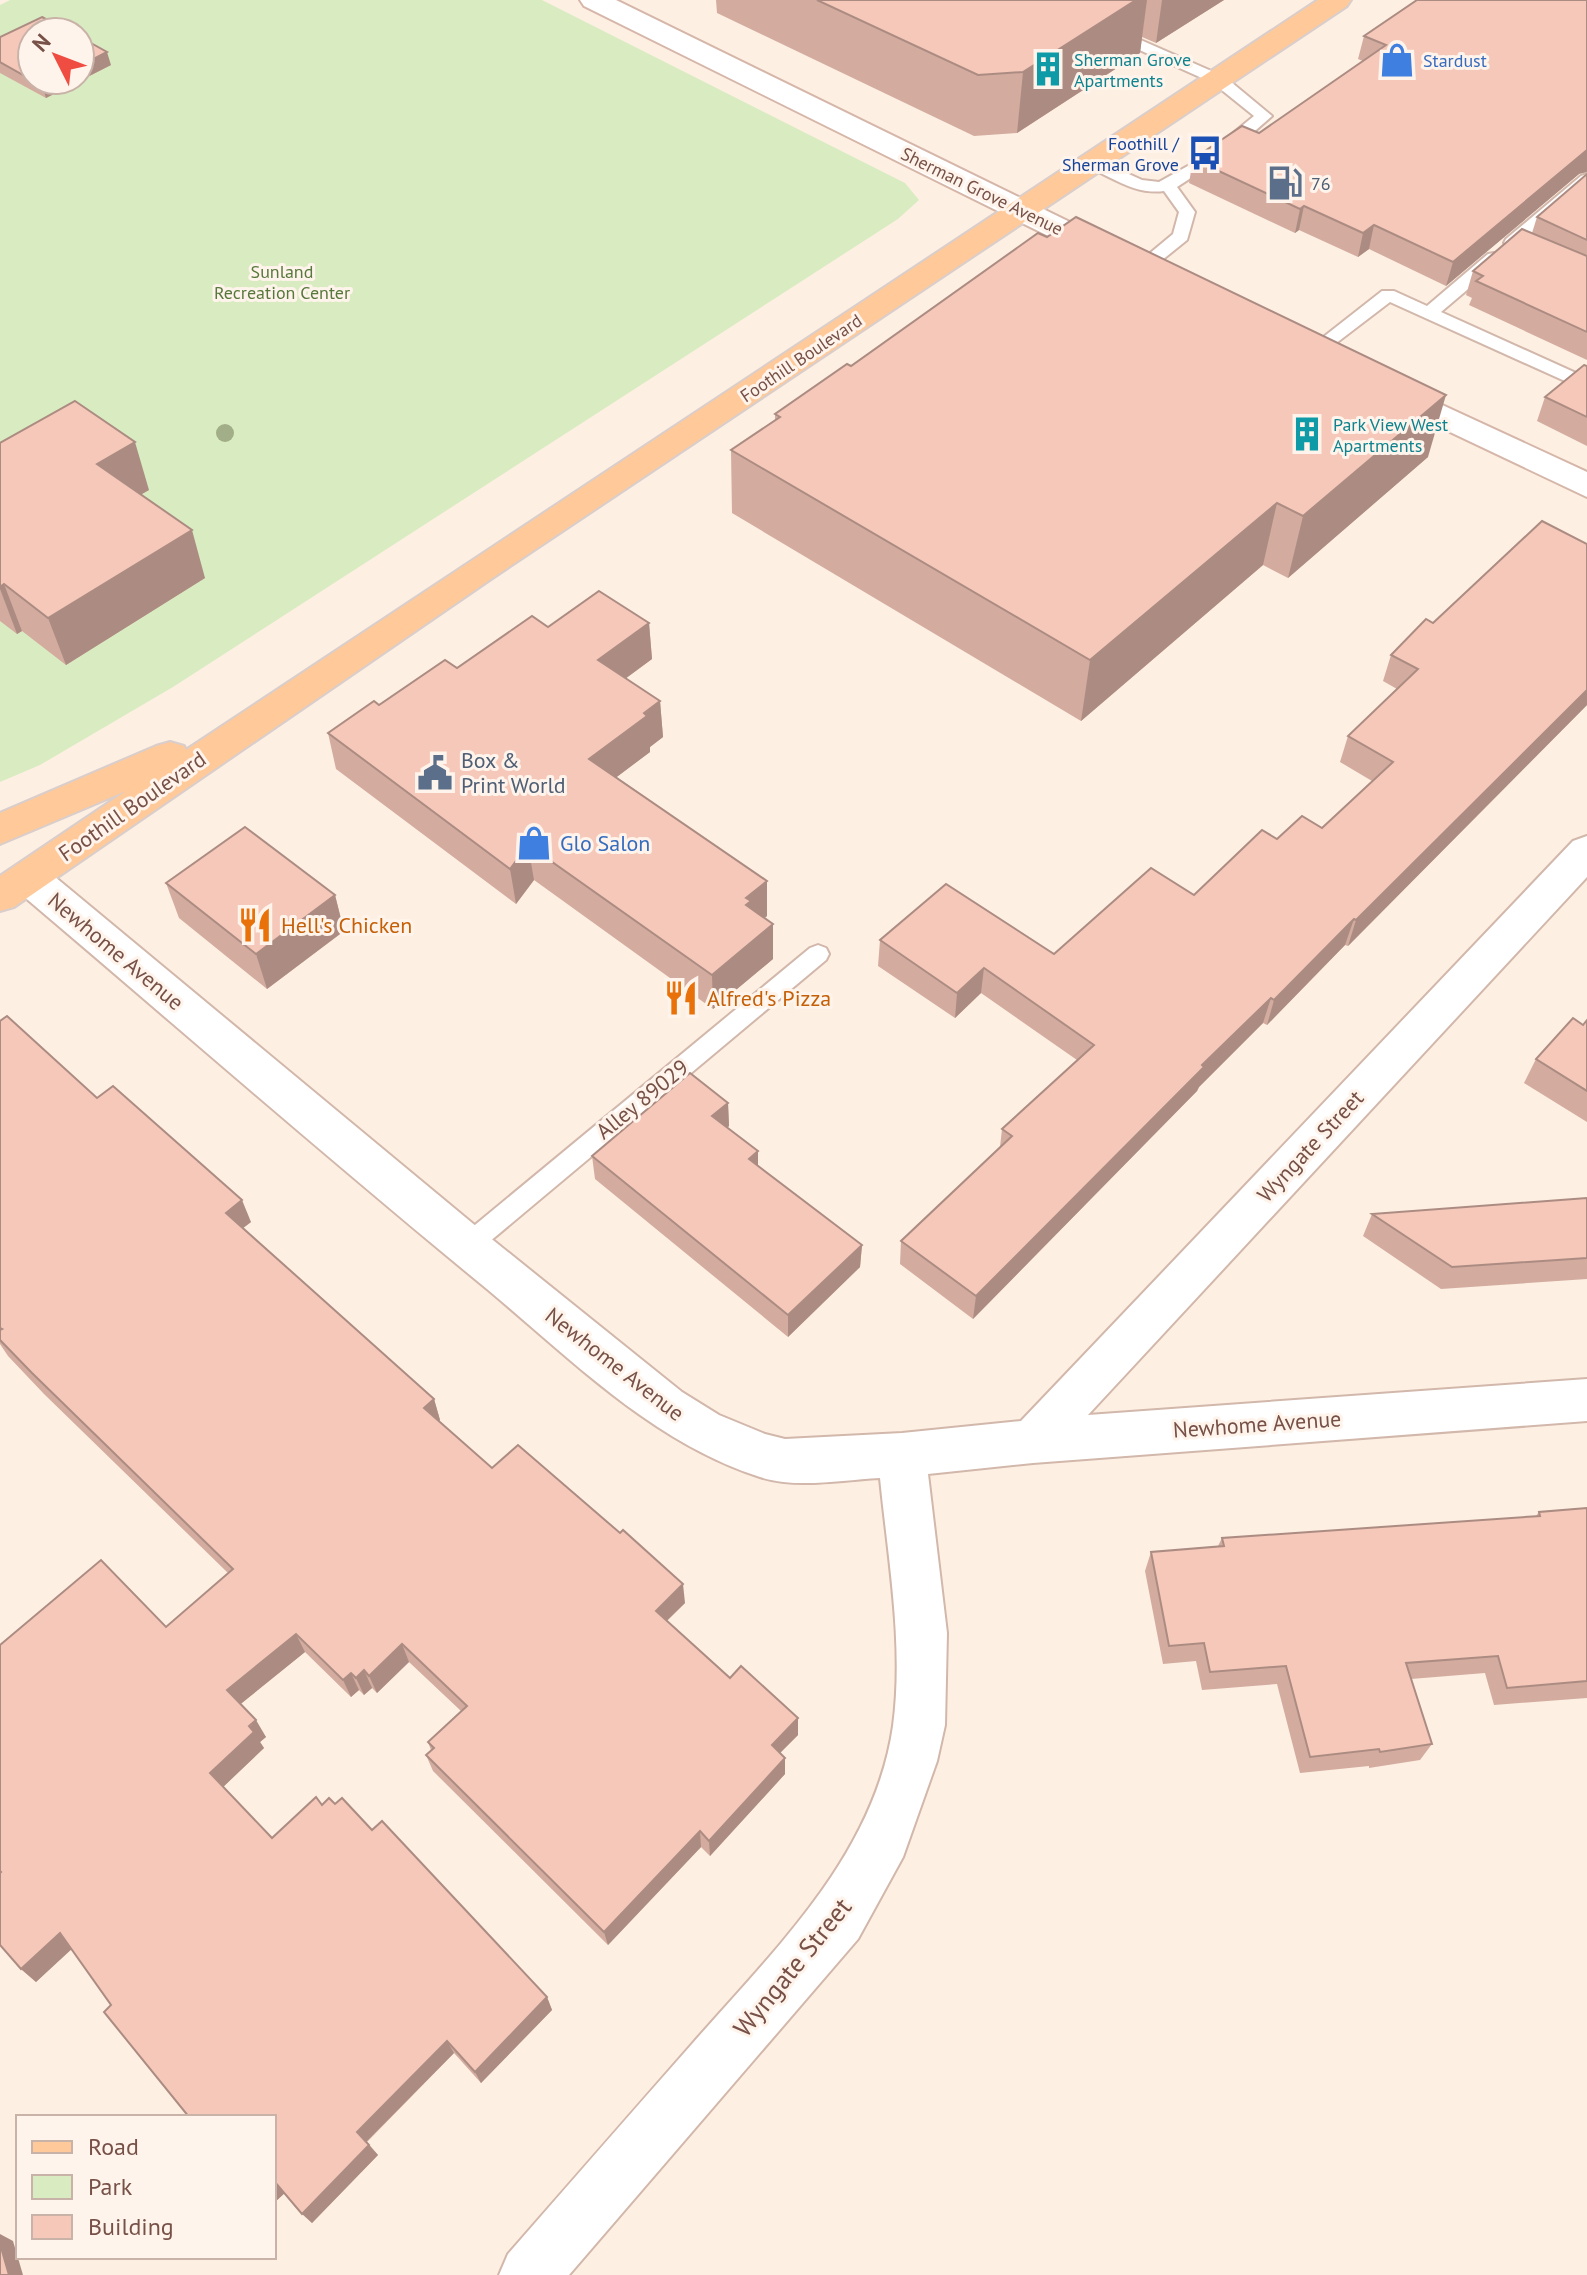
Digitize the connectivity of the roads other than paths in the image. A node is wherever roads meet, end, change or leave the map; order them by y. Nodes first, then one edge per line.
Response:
1 (594, 0) edge
2 (1337, 0) edge
3 (1094, 24) edge
4 (1219, 80) junction
5 (1094, 164) junction
6 (1587, 179) edge
7 (1168, 186) junction
8 (1022, 211) junction
9 (1512, 243) junction
10 (1537, 254) edge
11 (1154, 276) joint
12 (1429, 313) junction
13 (1322, 358) joint
14 (1587, 385) edge
15 (1587, 486) edge
16 (264, 716) junction
17 (0, 829) edge
18 (1587, 851) edge
19 (14, 887) edge
20 (818, 954) dead end
21 (467, 1246) junction
22 (1587, 1400) edge
23 (1033, 1441) junction
24 (902, 1455) junction
25 (529, 2275) edge

1 - 8 street, Sherman Grove Avenue
2 - 4 main road, Foothill Boulevard
3 - 4 lane
4 - 5 main road, Foothill Boulevard
4 - 7 lane
5 - 7 lane
5 - 8 main road, Foothill Boulevard
6 - 9 lane
7 - 11 lane
8 - 11 street, Sherman Grove Avenue
8 - 16 main road, Foothill Boulevard
9 - 10 lane
9 - 12 lane
12 - 13 lane
12 - 14 lane
13 - 15 street
16 - 17 main road, Foothill Boulevard
16 - 19 main road, Foothill Boulevard
18 - 23 street, Wyngate Street
19 - 21 street, Newhome Avenue
20 - 21 lane, Alley 89029
21 - 24 street, Newhome Avenue
22 - 23 street, Newhome Avenue
23 - 24 street, Newhome Avenue
24 - 25 street, Wyngate Street

